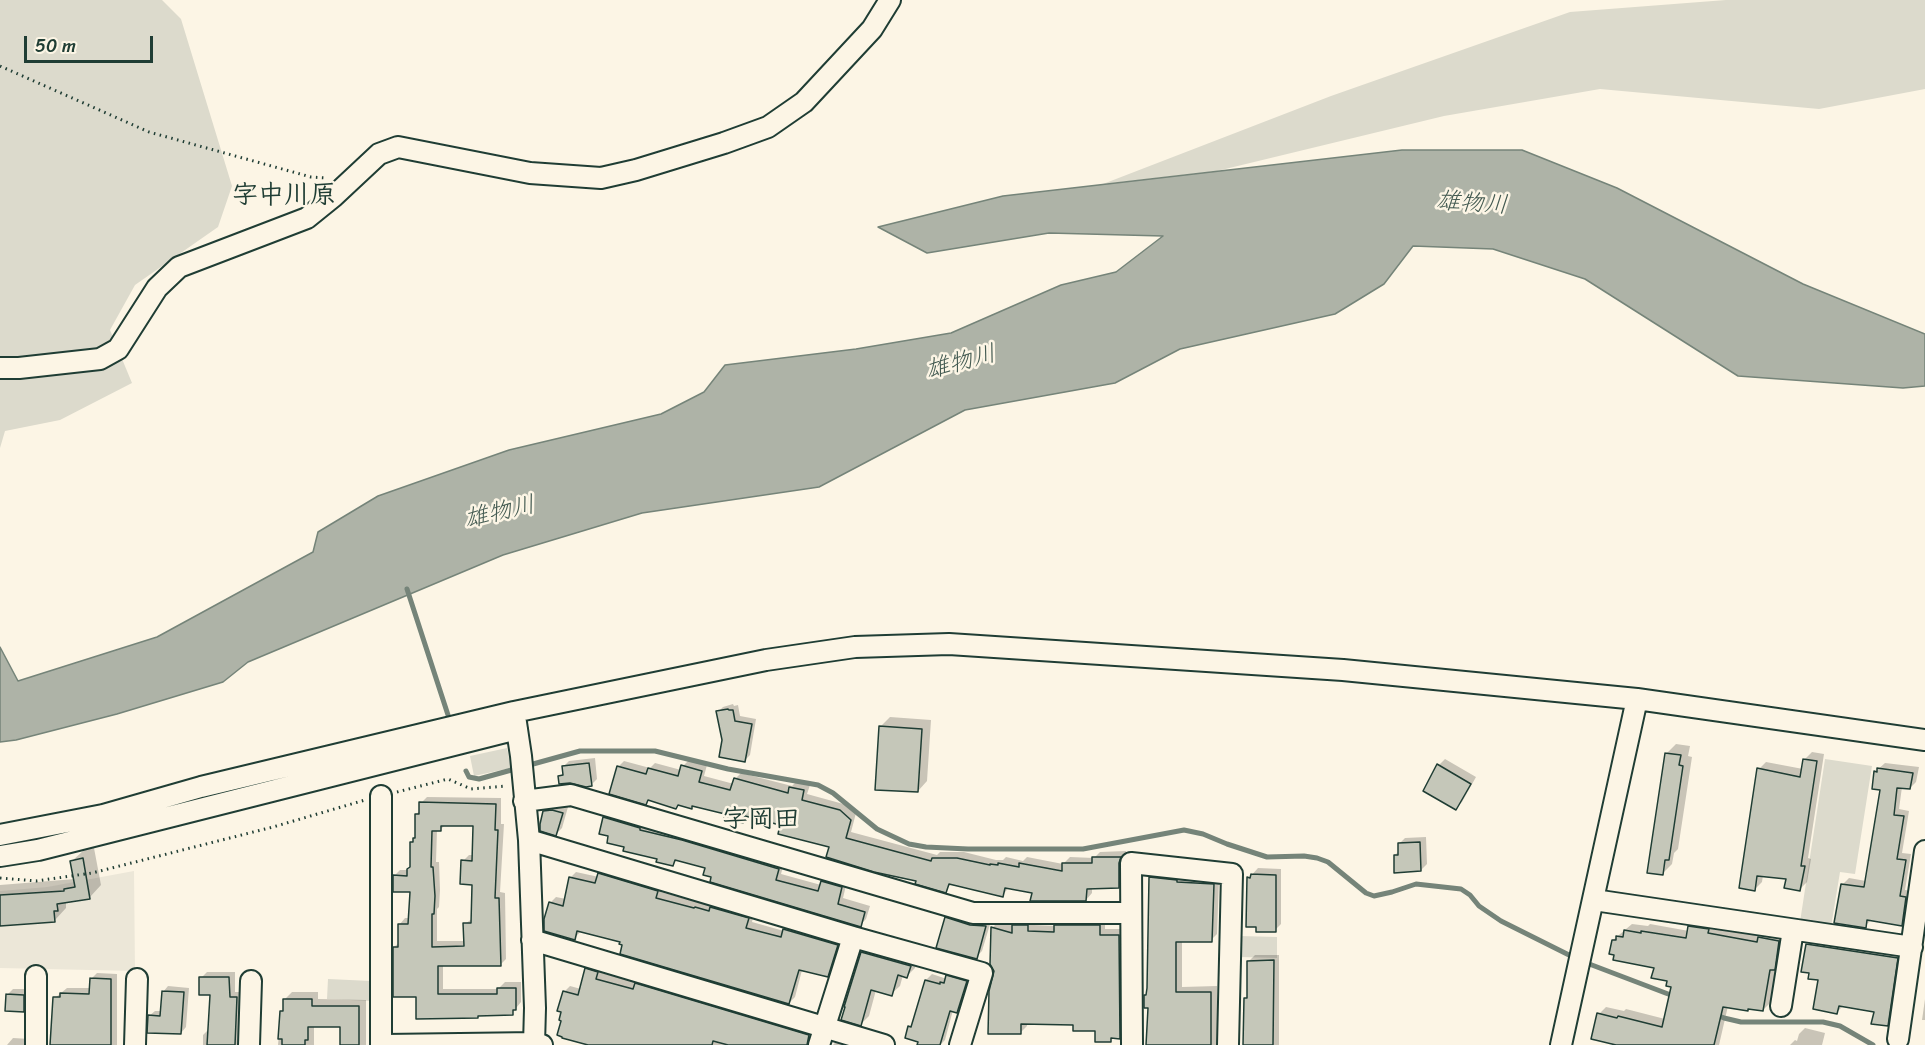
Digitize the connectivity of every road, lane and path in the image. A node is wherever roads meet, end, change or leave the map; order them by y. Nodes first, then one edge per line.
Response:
1 (890, 0) edge
2 (0, 66) edge
3 (352, 179) junction
4 (0, 368) edge
5 (1637, 699) junction
6 (515, 720) junction
7 (1925, 740) edge
8 (523, 779) junction
9 (381, 796) junction
10 (0, 835) edge
11 (529, 840) junction
12 (1925, 854) edge
13 (0, 856) edge
14 (0, 878) edge
15 (1594, 900) junction
16 (1131, 913) junction
17 (1793, 930) junction
18 (853, 937) junction
19 (532, 940) junction
20 (1915, 960) edge
21 (36, 976) dead end
22 (137, 979) dead end
23 (251, 981) dead end
24 (1781, 1006) dead end
25 (822, 1036) edge
26 (1898, 1040) dead end
27 (537, 1044) edge
28 (36, 1045) edge
29 (135, 1045) edge
30 (249, 1045) edge
31 (383, 1045) edge
32 (884, 1045) edge
33 (960, 1045) edge
34 (1132, 1045) edge
35 (1228, 1045) edge
36 (1561, 1045) edge

1 - 3 street
2 - 3 path
3 - 4 street
5 - 6 street
5 - 7 street
5 - 15 street
6 - 8 street
6 - 10 street
6 - 13 street
8 - 9 path
8 - 11 street
8 - 16 street
9 - 14 path
9 - 31 street
11 - 18 street
11 - 19 street
12 - 20 street
15 - 17 street
15 - 36 street
16 - 34 street
16 - 35 street
17 - 20 street
17 - 24 street
18 - 25 street
18 - 33 street
19 - 25 street
19 - 27 street
20 - 26 street
21 - 28 street
22 - 29 street
23 - 30 street
25 - 32 street
27 - 31 street

